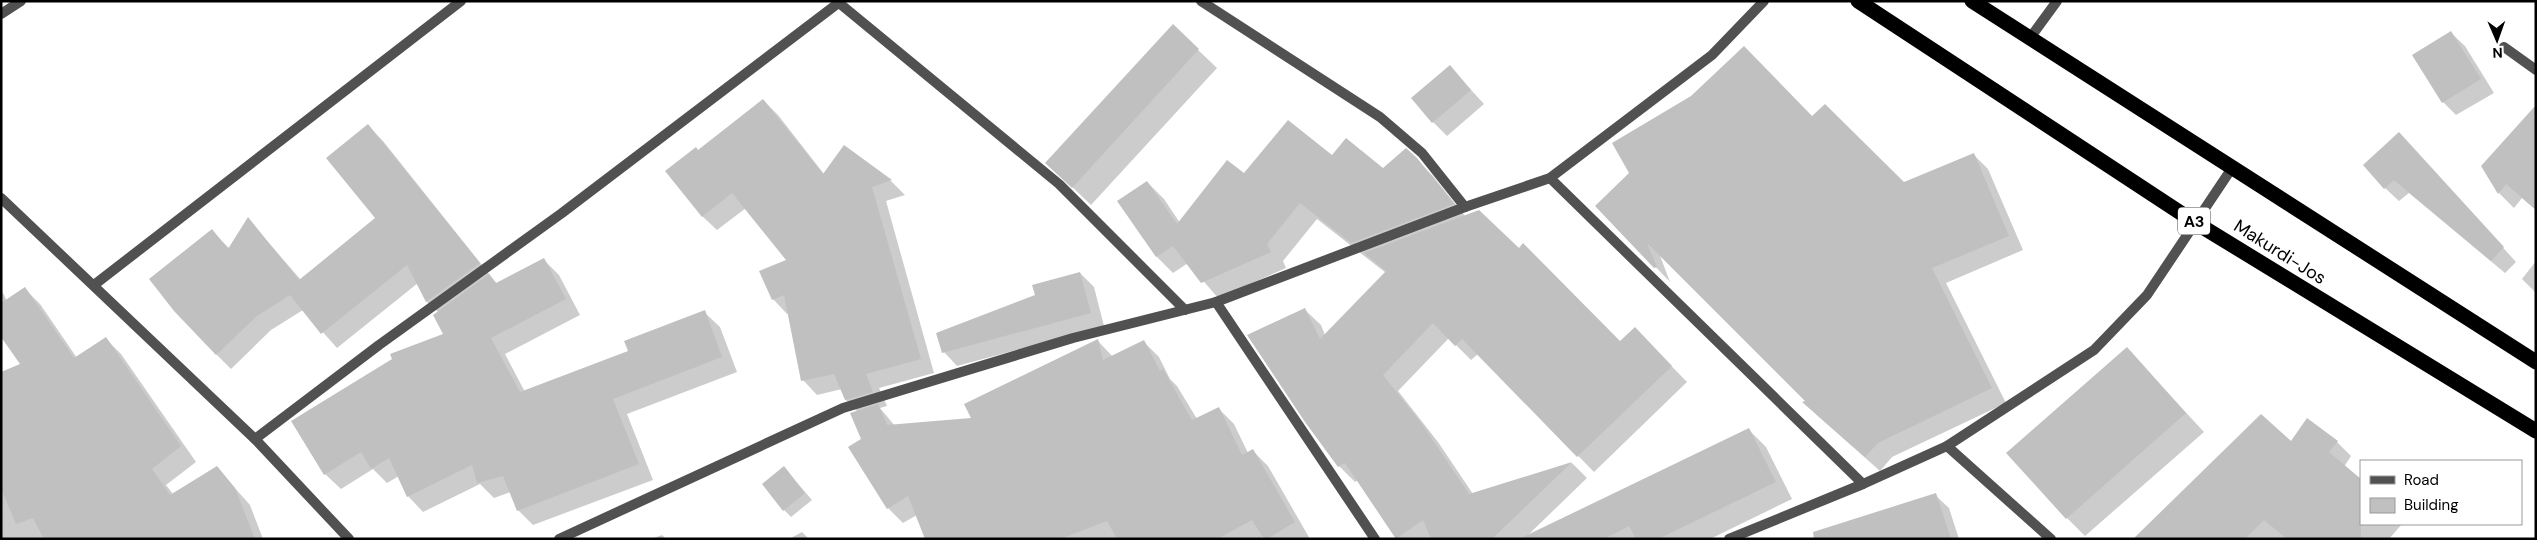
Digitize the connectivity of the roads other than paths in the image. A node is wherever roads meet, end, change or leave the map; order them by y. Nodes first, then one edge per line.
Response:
1 (21, 1) edge
2 (461, 1) edge
3 (1201, 1) edge
4 (1764, 1) edge
5 (1858, 1) edge
6 (1972, 1) edge
7 (2057, 1) edge
8 (840, 2) edge
9 (1, 14) edge
10 (2030, 38) junction
11 (2504, 47) dead end
12 (2536, 70) edge
13 (2232, 168) junction
14 (1550, 178) junction
15 (1, 198) edge
16 (1465, 207) junction
17 (2196, 222) junction
18 (94, 286) junction
19 (1216, 302) junction
20 (1185, 310) junction
21 (2536, 362) edge
22 (2536, 431) edge
23 (255, 439) junction
24 (1947, 446) junction
25 (1863, 484) junction
26 (349, 539) edge
27 (559, 539) edge
28 (1375, 539) edge
29 (1729, 539) edge
30 (2051, 539) edge

1 - 9 street
2 - 18 street
3 - 16 street
4 - 14 street
5 - 17 highway, Makurdi-Jos / A3
6 - 10 highway
7 - 10 street
8 - 20 street
8 - 23 street
10 - 13 highway
11 - 12 street
13 - 17 street
13 - 21 highway
14 - 16 street
14 - 25 street
15 - 18 street
16 - 19 street
17 - 22 highway, Makurdi-Jos / A3
17 - 24 street
18 - 23 street
19 - 20 street
19 - 28 street
20 - 27 street
23 - 26 street
24 - 25 street
24 - 30 street
25 - 29 street

